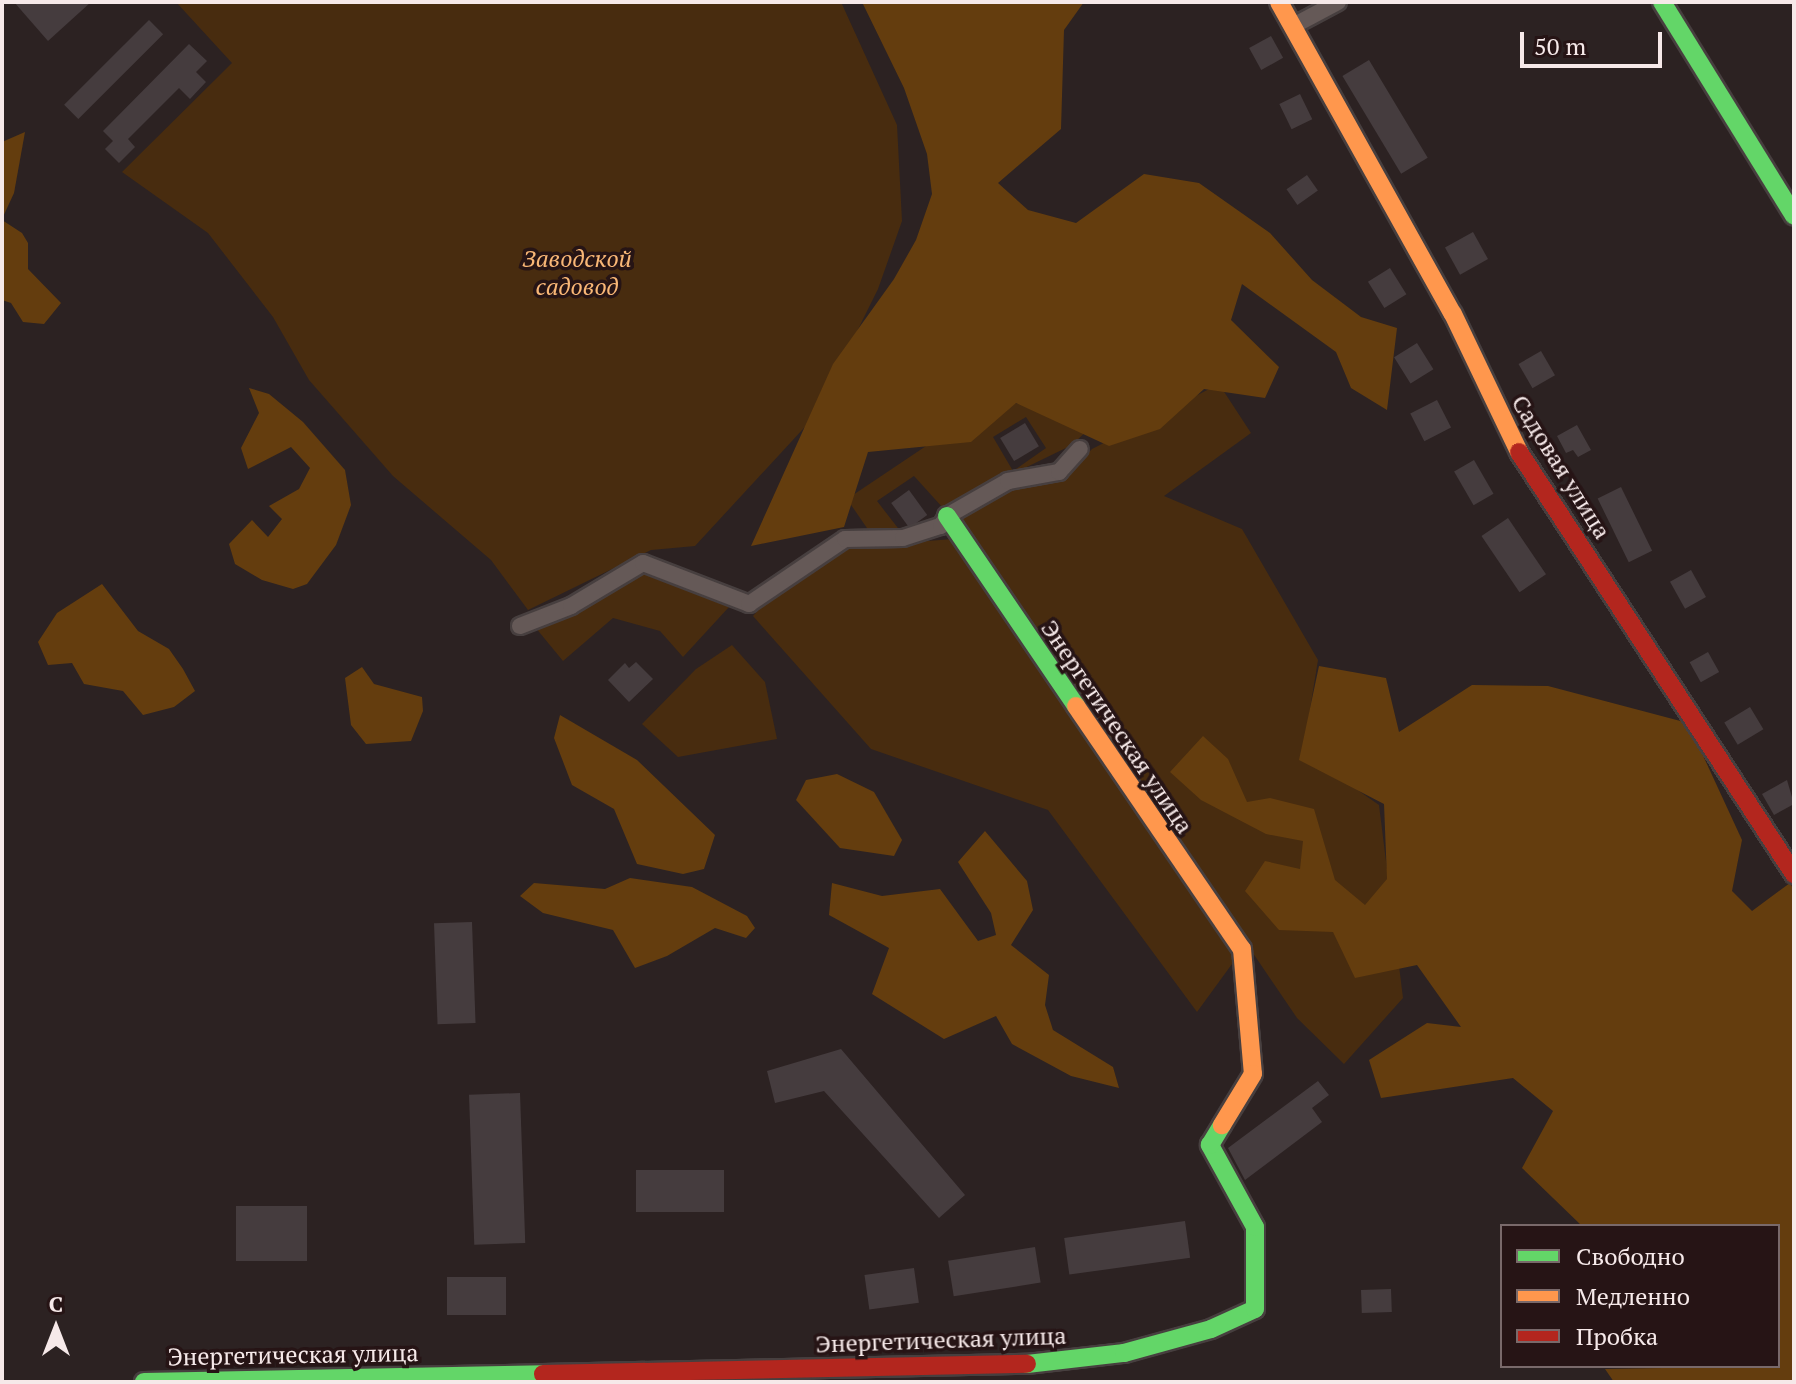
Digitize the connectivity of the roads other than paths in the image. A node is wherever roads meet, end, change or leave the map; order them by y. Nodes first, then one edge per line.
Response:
1 (1279, 2) edge
2 (1338, 2) edge
3 (1662, 2) edge
4 (1293, 26) junction
5 (1794, 216) edge
6 (1080, 449) dead end
7 (947, 516) junction
8 (520, 626) dead end
9 (1794, 874) edge
10 (144, 1382) edge

1 - 4 street, Садовая улица
2 - 4 street
3 - 5 street
4 - 9 street, Садовая улица
6 - 7 street
7 - 8 street
7 - 10 street, Энергетическая улица

